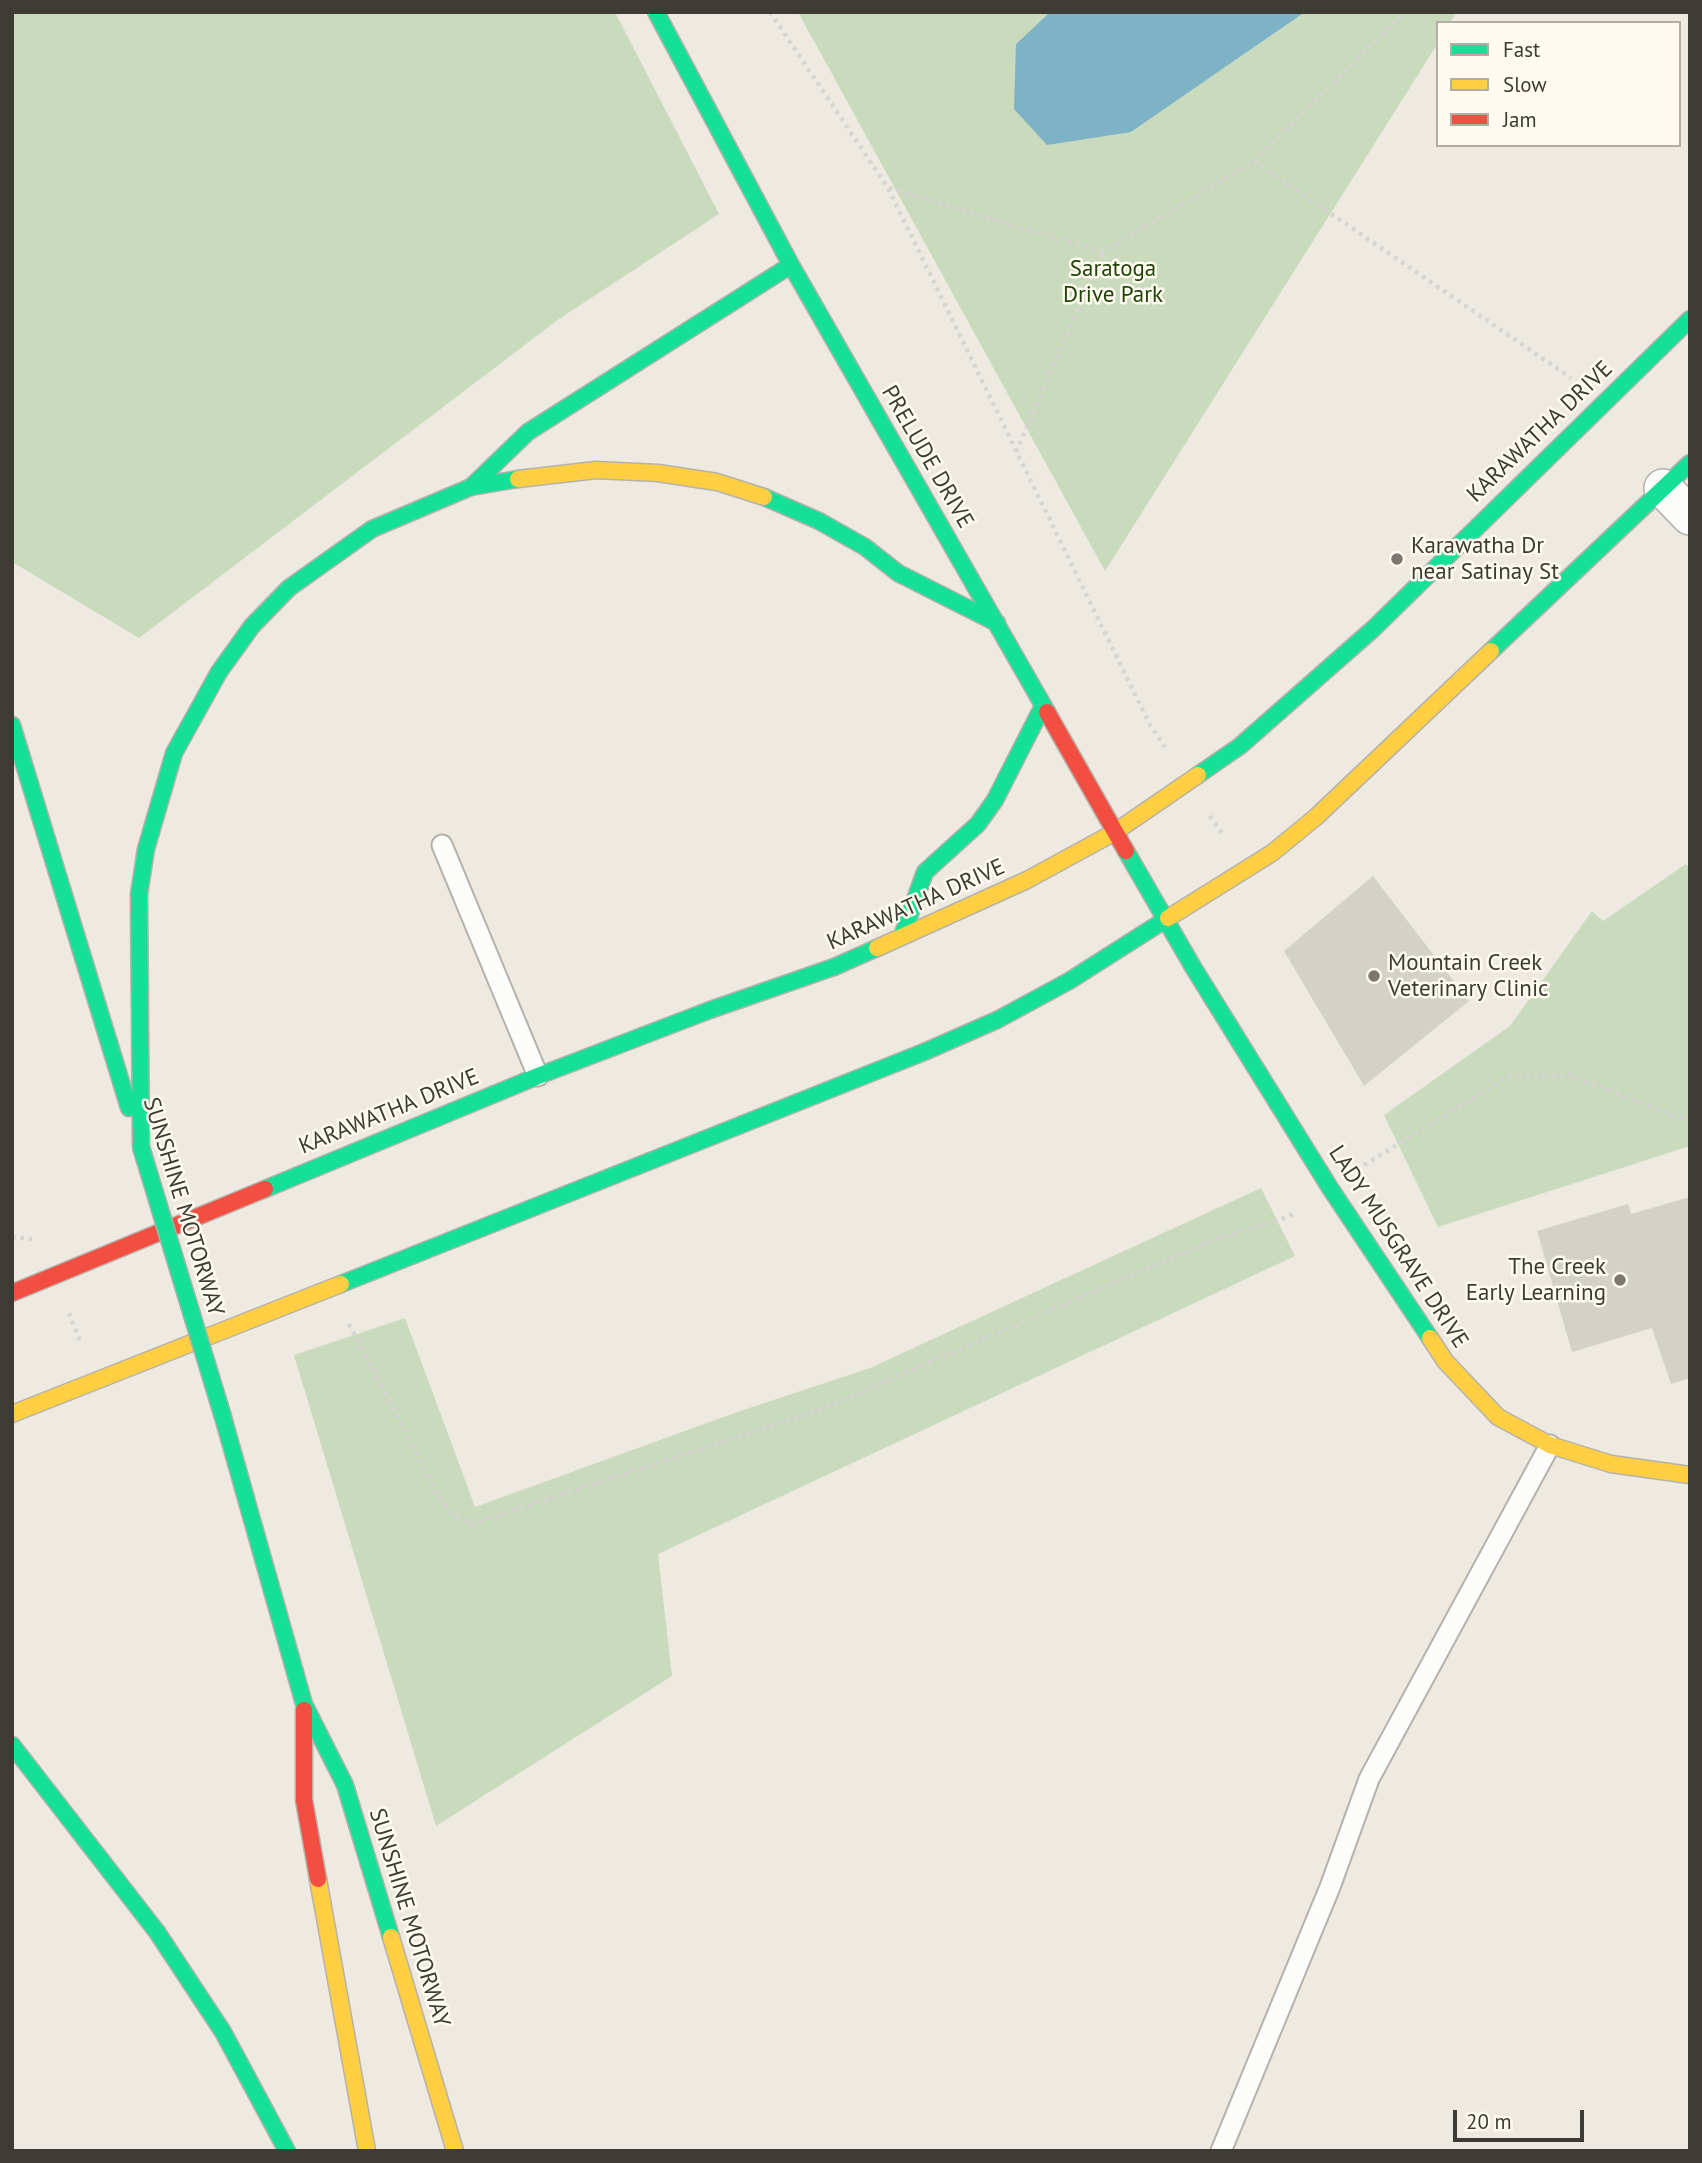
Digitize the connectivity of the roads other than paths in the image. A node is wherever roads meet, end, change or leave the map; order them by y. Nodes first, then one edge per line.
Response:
1 (656, 12) edge
2 (791, 265) junction
3 (1690, 319) edge
4 (1690, 463) edge
5 (471, 487) junction
6 (1663, 488) junction
7 (1690, 516) edge
8 (997, 623) junction
9 (1043, 706) junction
10 (12, 725) edge
11 (1115, 832) junction
12 (442, 845) dead end
13 (1166, 920) junction
14 (902, 936) junction
15 (538, 1076) junction
16 (141, 1147) junction
17 (12, 1293) edge
18 (12, 1414) edge
19 (1550, 1445) junction
20 (1690, 1475) edge
21 (304, 1704) junction
22 (12, 1745) edge
23 (287, 2151) edge
24 (367, 2151) edge
25 (455, 2151) edge
26 (1221, 2151) edge

1 - 2 main road, PRELUDE DRIVE
2 - 5 main road
2 - 8 main road, PRELUDE DRIVE
3 - 11 main road, KARAWATHA DRIVE
4 - 6 main road
5 - 8 main road
5 - 16 main road
6 - 7 street
6 - 13 main road
8 - 9 main road, PRELUDE DRIVE
9 - 11 main road, PRELUDE DRIVE
9 - 14 main road
10 - 16 main road, SUNSHINE MOTORWAY
11 - 13 main road, PRELUDE DRIVE
11 - 14 main road, KARAWATHA DRIVE
12 - 15 lane
13 - 18 main road
13 - 19 main road, LADY MUSGRAVE DRIVE
14 - 15 main road, KARAWATHA DRIVE
15 - 17 main road, KARAWATHA DRIVE
16 - 21 main road, SUNSHINE MOTORWAY, bridge
19 - 20 main road, LADY MUSGRAVE DRIVE
19 - 26 lane
21 - 24 main road, SUNSHINE MOTORWAY
21 - 25 main road, SUNSHINE MOTORWAY
22 - 23 main road

